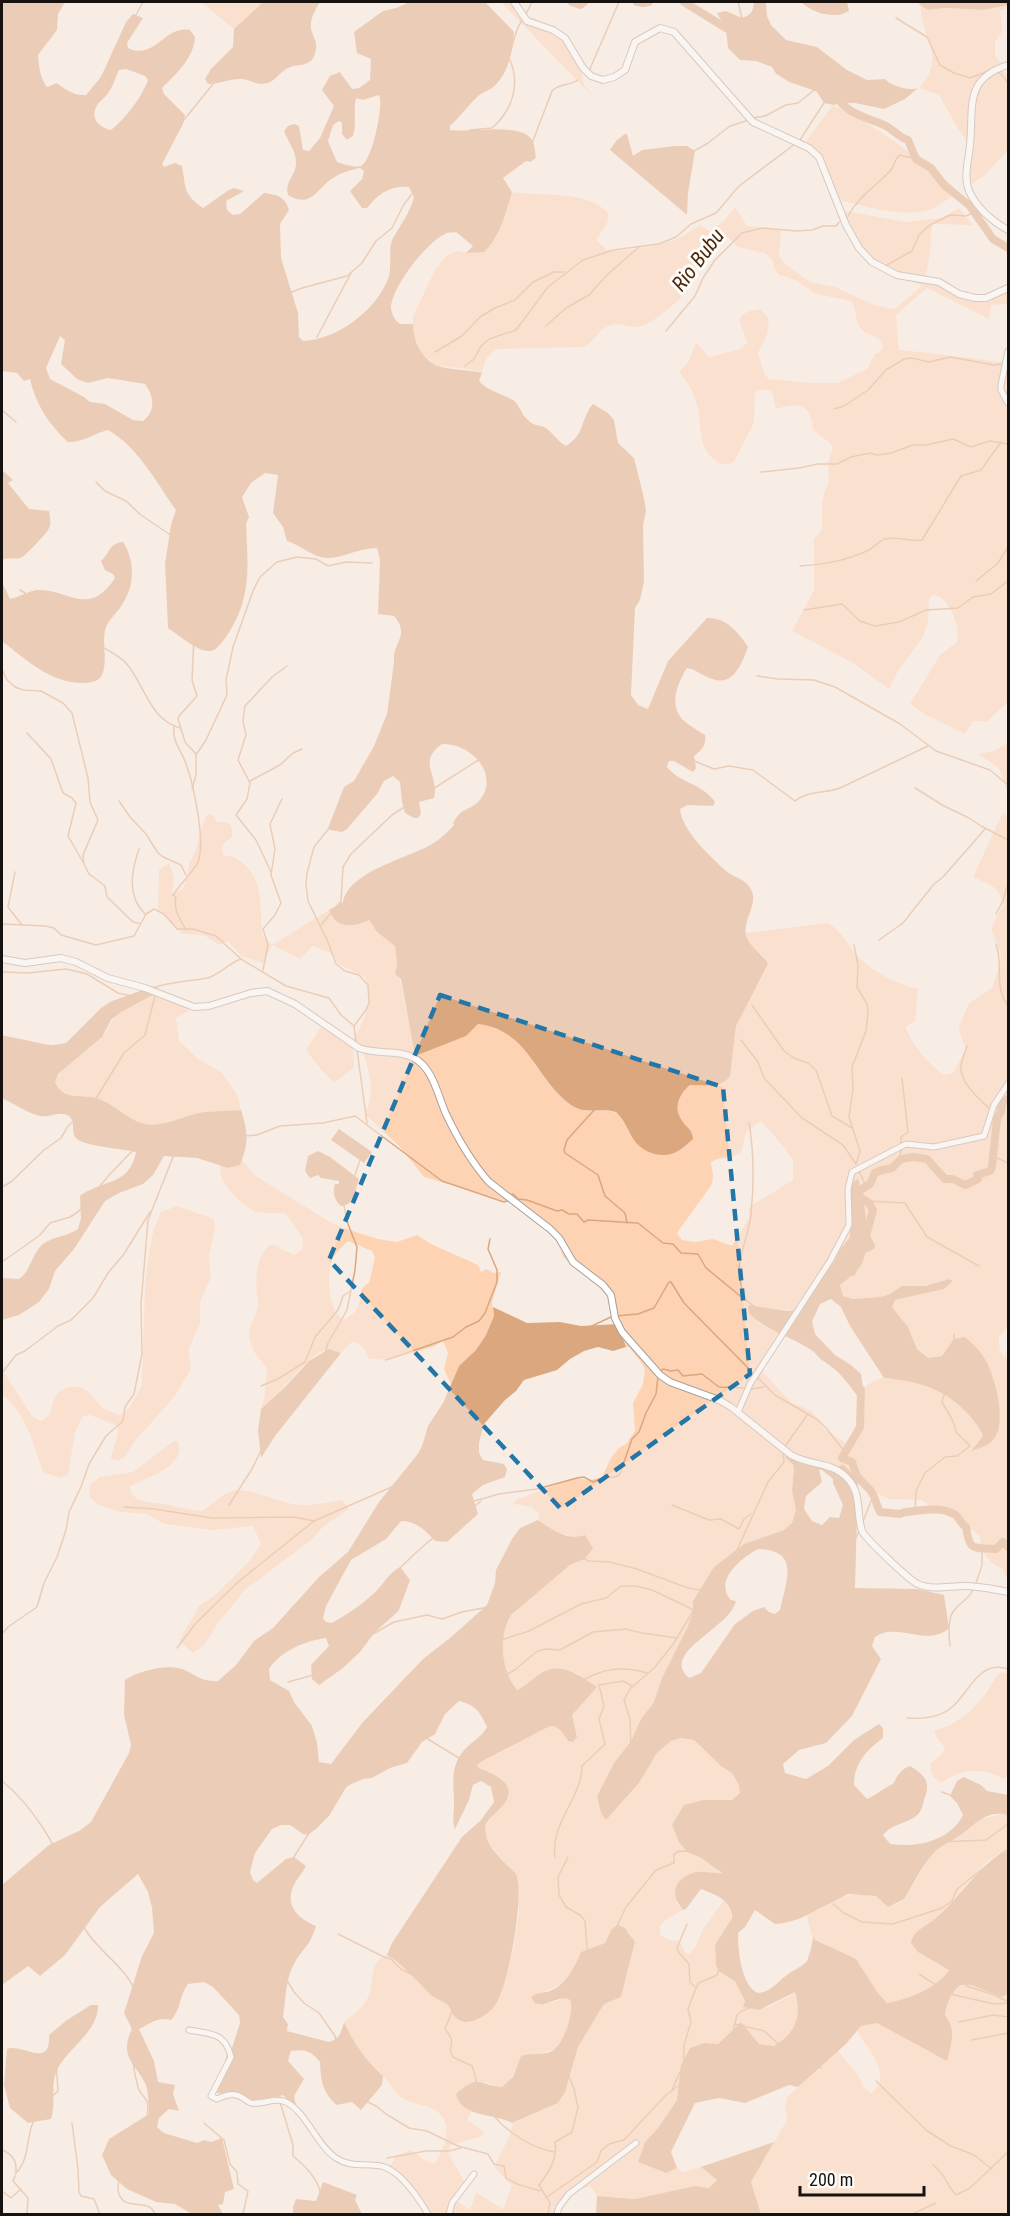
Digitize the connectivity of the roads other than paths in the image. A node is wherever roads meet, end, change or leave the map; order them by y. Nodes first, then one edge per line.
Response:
1 (514, 2) edge
2 (1008, 65) edge
3 (1008, 230) edge
4 (1008, 288) edge
5 (1008, 351) edge
6 (1008, 403) edge
7 (2, 959) edge
8 (1008, 1084) edge
9 (738, 1412) junction
10 (1008, 1592) edge
11 (189, 2030) dead end
12 (636, 2143) dead end
13 (474, 2174) dead end
14 (429, 2214) edge
15 (449, 2214) edge
16 (557, 2214) edge

1 - 4 street
2 - 3 street
5 - 6 street
7 - 9 street
8 - 9 street
9 - 10 street
11 - 14 street
12 - 16 street
13 - 15 street

